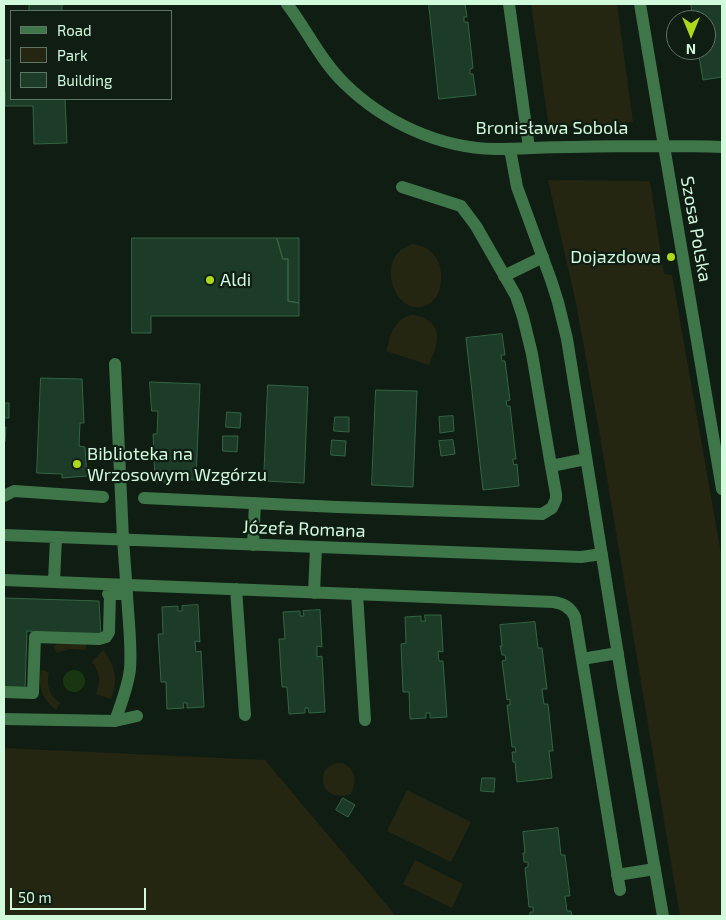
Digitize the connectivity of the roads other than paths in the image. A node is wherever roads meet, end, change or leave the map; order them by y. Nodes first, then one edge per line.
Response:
1 (287, 4) edge
2 (509, 4) edge
3 (640, 4) edge
4 (664, 146) junction
5 (722, 146) edge
6 (529, 148) junction
7 (510, 149) junction
8 (402, 186) dead end
9 (543, 257) junction
10 (504, 276) junction
11 (115, 364) dead end
12 (586, 459) junction
13 (551, 466) junction
14 (722, 489) edge
15 (4, 496) edge
16 (103, 496) dead end
17 (144, 498) dead end
18 (255, 503) junction
19 (4, 534) edge
20 (56, 537) junction
21 (123, 539) junction
22 (253, 545) junction
23 (316, 547) junction
24 (602, 554) junction
25 (4, 580) edge
26 (54, 582) junction
27 (126, 589) junction
28 (236, 589) junction
29 (314, 593) junction
30 (357, 594) junction
31 (618, 653) junction
32 (582, 659) junction
33 (4, 692) edge
34 (245, 715) dead end
35 (137, 716) dead end
36 (4, 719) edge
37 (364, 720) dead end
38 (115, 721) junction
39 (655, 869) junction
40 (618, 875) junction
41 (620, 890) dead end
42 (663, 916) edge

1 - 7 street, Bronisława Sobola
2 - 6 street
3 - 4 street, Szosa Polska
4 - 5 street
4 - 6 street, Bronisława Sobola
4 - 14 street, Szosa Polska
6 - 7 street, Bronisława Sobola
7 - 9 street
8 - 10 street
9 - 10 street
9 - 12 street
10 - 13 street
11 - 21 street
12 - 13 street
12 - 24 street
13 - 18 street
15 - 16 street
17 - 18 street
18 - 22 street
19 - 20 street, Józefa Romana
20 - 21 street, Józefa Romana
20 - 26 street
21 - 22 street, Józefa Romana
21 - 27 street
22 - 23 street, Józefa Romana
23 - 24 street, Józefa Romana
23 - 29 street
24 - 31 street
25 - 26 street
26 - 27 street
27 - 28 street
27 - 33 street
27 - 38 street
28 - 29 street
28 - 34 street
29 - 30 street
30 - 32 street
30 - 37 street
31 - 32 street
31 - 39 street
32 - 40 street
35 - 38 street
36 - 38 street
39 - 40 street
39 - 42 street
40 - 41 street

